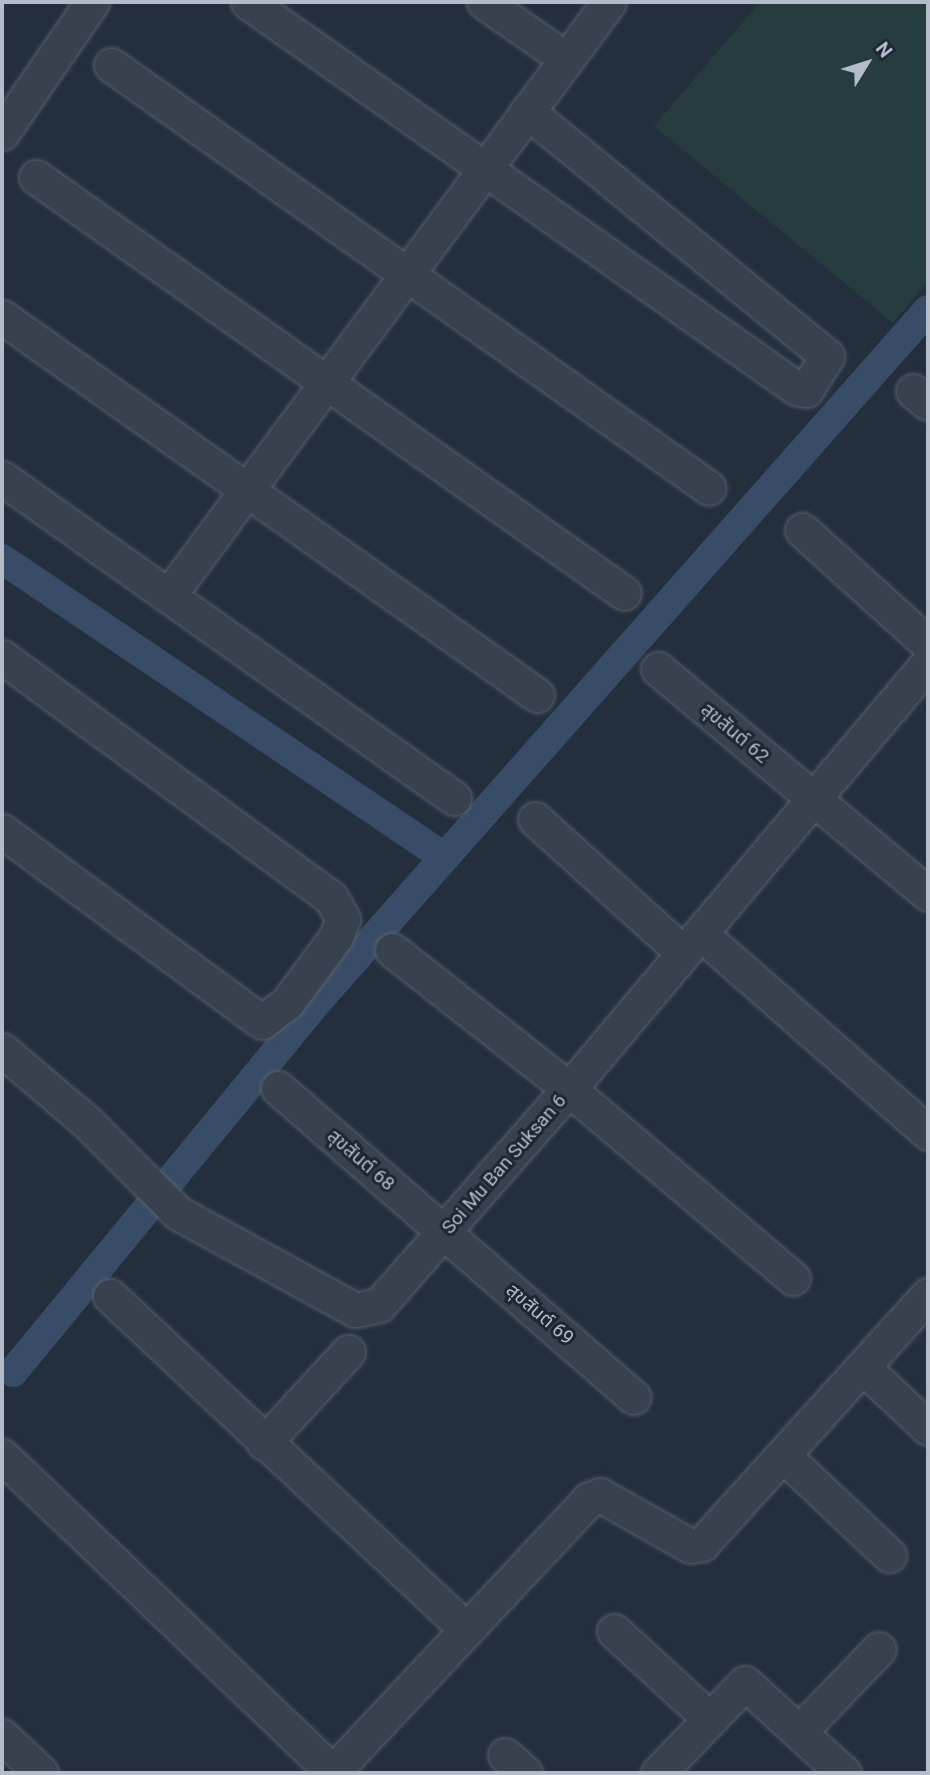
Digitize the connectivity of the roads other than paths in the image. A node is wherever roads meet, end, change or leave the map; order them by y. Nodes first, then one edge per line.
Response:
1 (92, 2) edge
2 (248, 2) edge
3 (484, 2) edge
4 (609, 2) edge
5 (566, 59) junction
6 (111, 65) dead end
7 (527, 111) junction
8 (5, 122) edge
9 (485, 168) junction
10 (36, 177) dead end
11 (407, 274) junction
12 (2, 317) edge
13 (327, 383) junction
14 (2, 478) edge
15 (709, 488) dead end
16 (247, 490) junction
17 (802, 530) dead end
18 (624, 593) dead end
19 (169, 595) junction
20 (928, 644) edge
21 (2, 657) edge
22 (928, 663) edge
23 (658, 668) dead end
24 (537, 695) dead end
25 (813, 797) junction
26 (454, 798) dead end
27 (535, 820) dead end
28 (2, 831) edge
29 (928, 894) edge
30 (692, 943) junction
31 (392, 950) dead end
32 (2, 1050) edge
33 (278, 1088) dead end
34 (569, 1089) junction
35 (928, 1133) edge
36 (445, 1232) junction
37 (793, 1278) dead end
38 (928, 1295) edge
39 (110, 1296) dead end
40 (348, 1352) dead end
41 (863, 1367) junction
42 (635, 1397) dead end
43 (928, 1428) edge
44 (264, 1443) junction
45 (783, 1455) junction
46 (2, 1456) edge
47 (889, 1555) dead end
48 (466, 1629) junction
49 (614, 1631) dead end
50 (879, 1649) dead end
51 (710, 1719) junction
52 (799, 1732) junction
53 (2, 1736) edge
54 (41, 1773) edge
55 (332, 1773) edge
56 (658, 1773) edge
57 (844, 1773) edge

1 - 8 street
2 - 9 street
3 - 5 street
4 - 5 street
5 - 7 street
6 - 11 street
7 - 9 street
7 - 9 street
9 - 11 street
10 - 13 street
11 - 13 street
11 - 15 street
12 - 16 street
13 - 16 street
13 - 18 street
14 - 19 street
16 - 19 street
16 - 24 street
17 - 20 street
19 - 26 street
21 - 28 street
22 - 25 street, Soi Mu Ban Suksan 6
23 - 25 street, สุขสันต์ 62
25 - 29 street, สุขสันต์ 62
25 - 30 street, Soi Mu Ban Suksan 6
27 - 30 street
30 - 34 street, Soi Mu Ban Suksan 6
30 - 35 street
31 - 34 street
32 - 36 street, Soi Mu Ban Suksan 6
33 - 36 street, สุขสันต์ 68
34 - 36 street, Soi Mu Ban Suksan 6
34 - 37 street
36 - 42 street, สุขสันต์ 69
38 - 41 street
39 - 44 street
40 - 44 street
41 - 43 street
41 - 45 street
44 - 48 street
45 - 47 street
45 - 48 street
46 - 55 street
48 - 55 street
49 - 51 street
50 - 52 street
51 - 52 street
51 - 56 street
52 - 57 street
53 - 54 street

